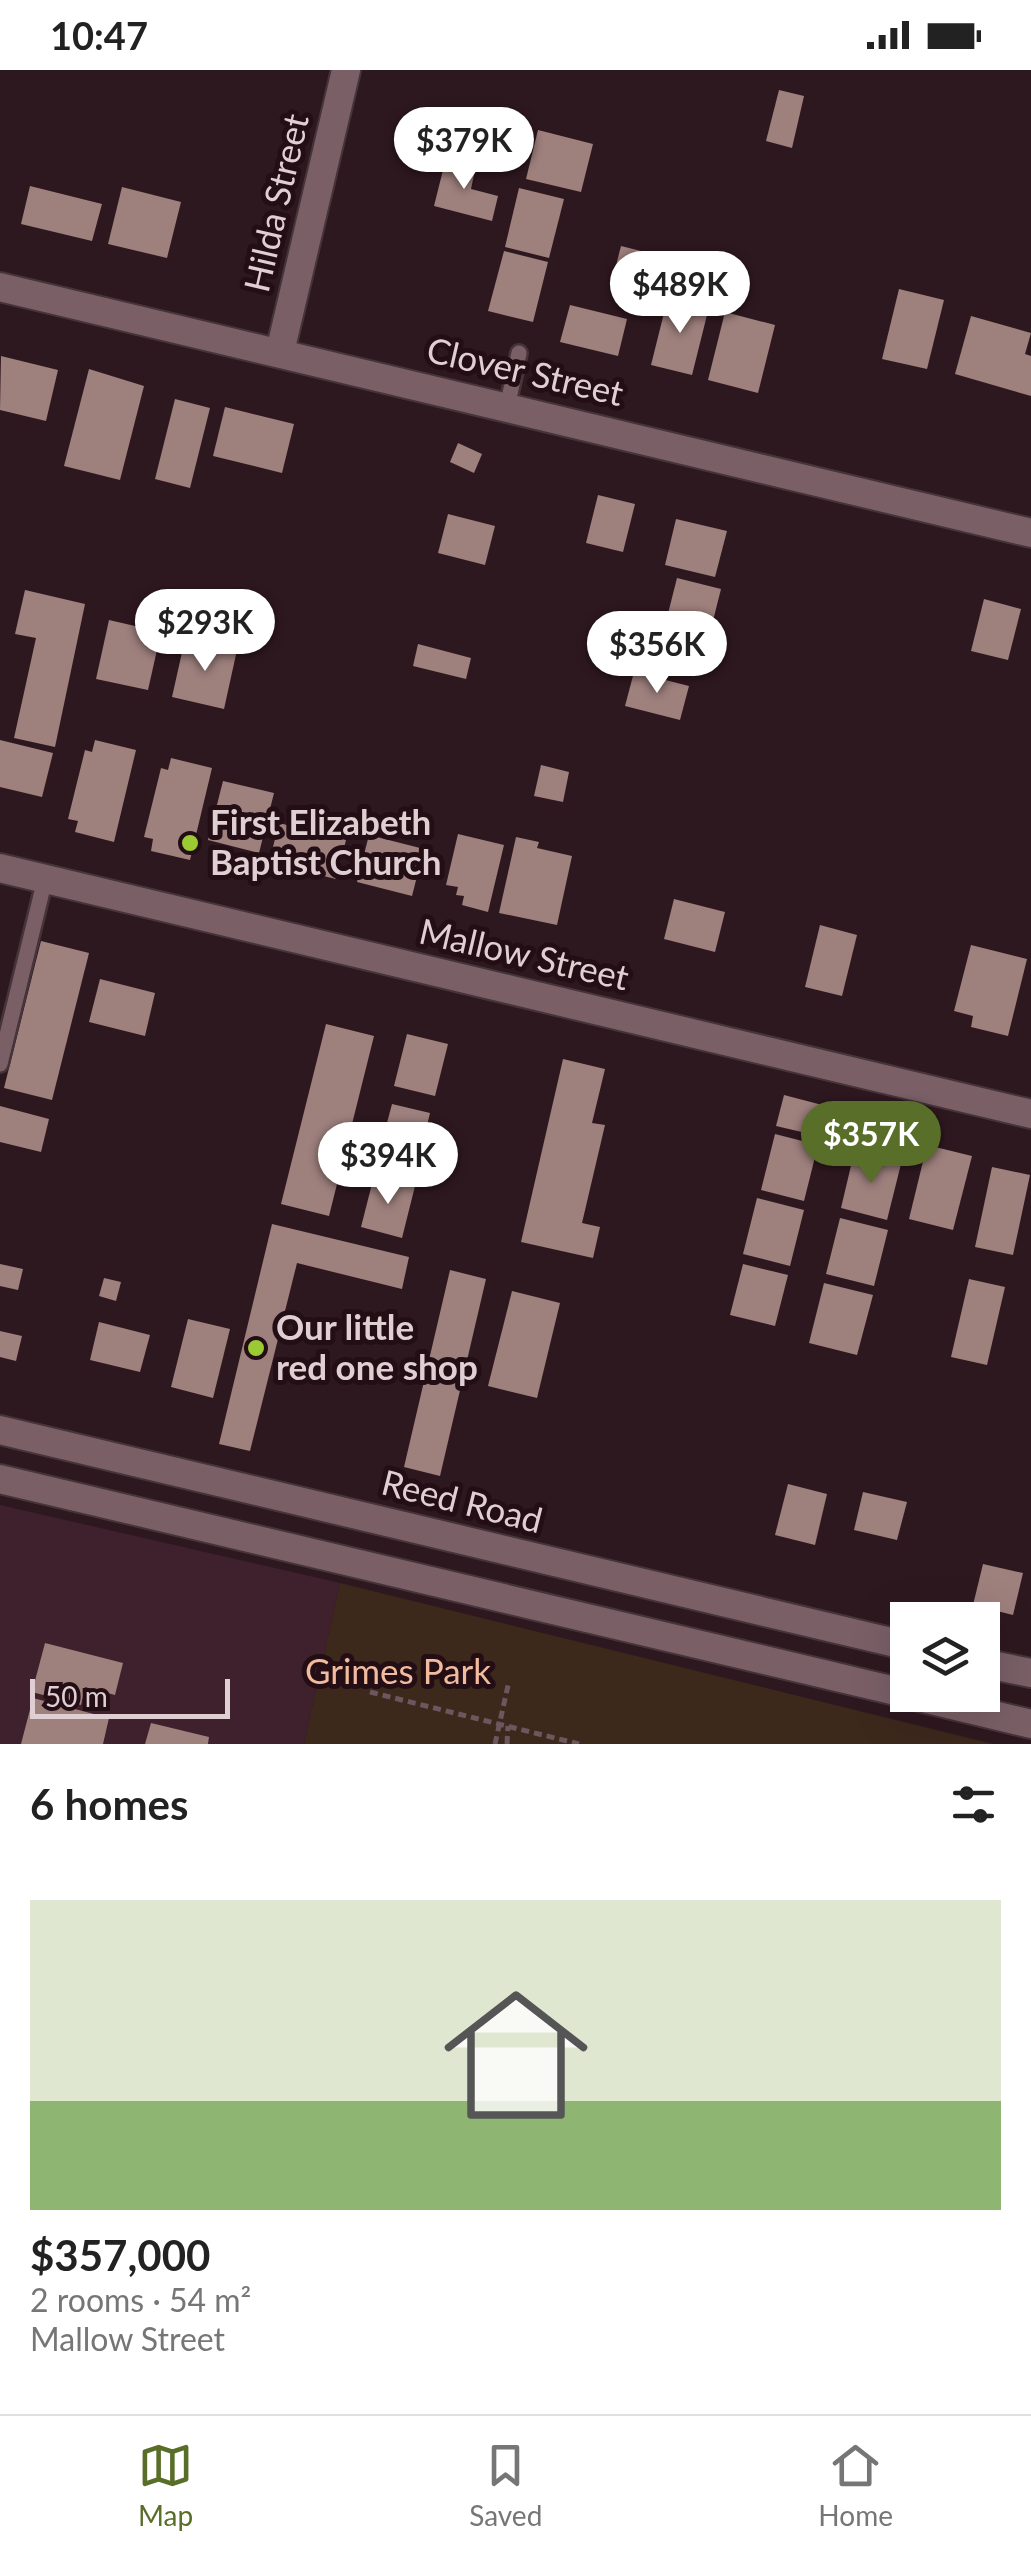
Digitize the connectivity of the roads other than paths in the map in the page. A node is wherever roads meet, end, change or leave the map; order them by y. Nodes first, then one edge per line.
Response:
1 (346, 70) edge
2 (0, 288) edge
3 (280, 352) junction
4 (518, 353) dead end
5 (507, 407) junction
6 (1031, 533) edge
7 (0, 868) edge
8 (46, 879) junction
9 (0, 1064) edge
10 (1031, 1114) edge
11 (0, 1430) edge
12 (0, 1479) edge
13 (290, 1500) junction
14 (278, 1546) junction
15 (791, 1620) junction
16 (890, 1642) edge
17 (778, 1663) junction
18 (1000, 1667) edge
19 (1031, 1674) edge
20 (890, 1690) edge
21 (981, 1712) edge
22 (1031, 1724) edge

1 - 3 street, Hilda Street
2 - 3 street, Clover Street
3 - 5 street, Clover Street
4 - 5 lane
5 - 6 street, Clover Street
7 - 8 street, Mallow Street
8 - 9 lane
8 - 10 street, Mallow Street
11 - 13 street, Reed Road
12 - 14 street
13 - 14 street
13 - 15 street, Reed Road
14 - 17 street
15 - 16 street, Reed Road
15 - 17 street
17 - 20 street
18 - 19 street
21 - 22 street

